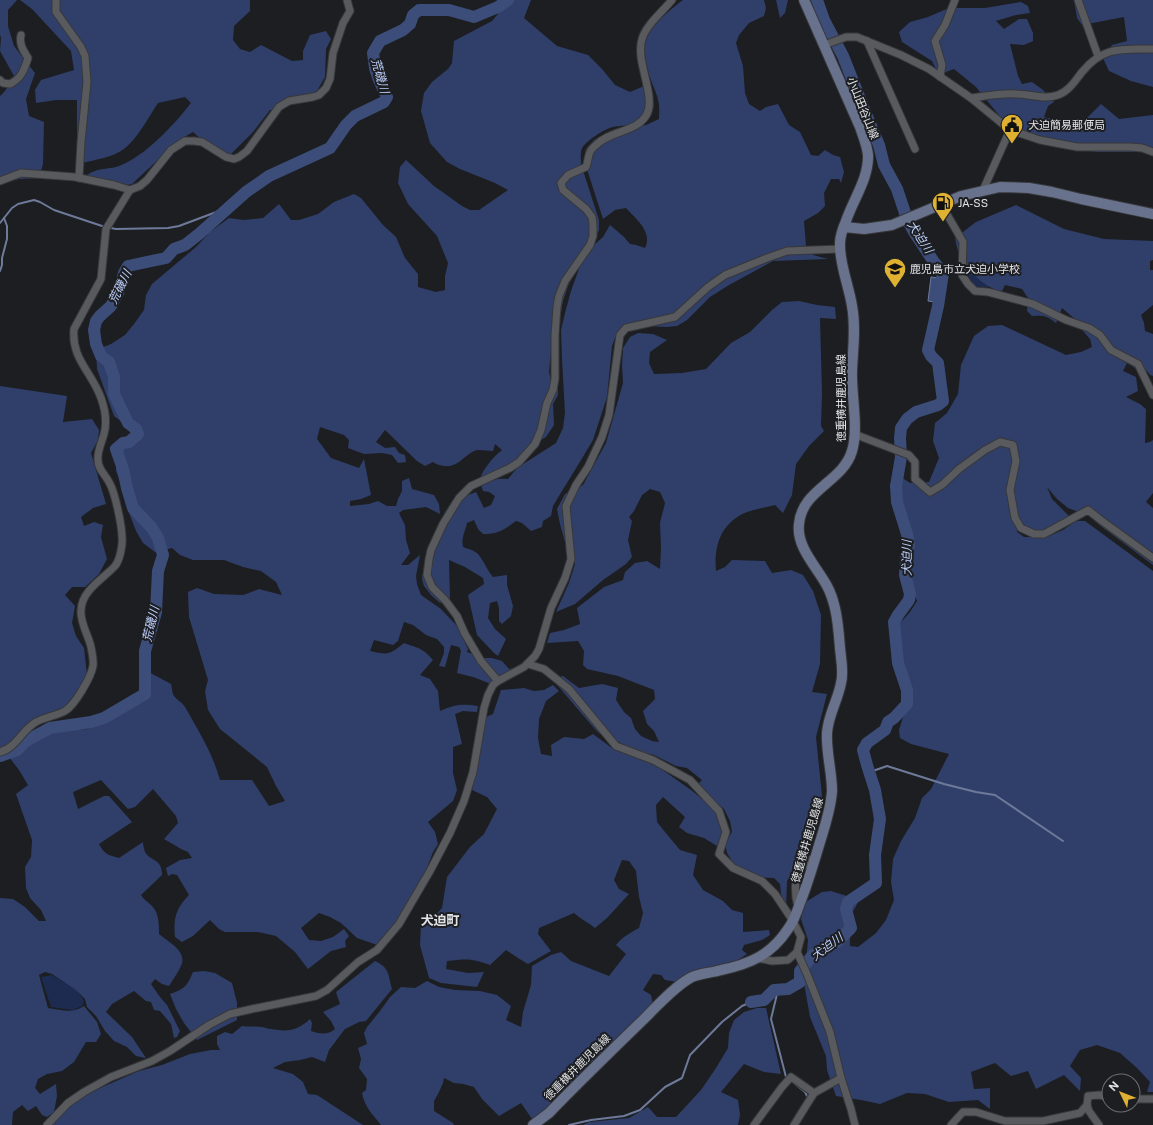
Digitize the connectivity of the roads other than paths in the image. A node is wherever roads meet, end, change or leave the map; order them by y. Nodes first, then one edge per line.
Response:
1 (56, 0) edge
2 (347, 0) edge
3 (672, 0) edge
4 (804, 0) edge
5 (955, 0) edge
6 (1078, 0) edge
7 (21, 35) dead end
8 (867, 41) junction
9 (824, 45) junction
10 (1153, 48) edge
11 (1098, 56) junction
12 (940, 77) junction
13 (0, 80) edge
14 (970, 98) junction
15 (1010, 130) junction
16 (915, 149) dead end
17 (1153, 152) edge
18 (79, 178) junction
19 (0, 181) edge
20 (130, 190) junction
21 (983, 190) junction
22 (941, 204) junction
23 (1153, 214) edge
24 (844, 227) junction
25 (840, 249) junction
26 (1153, 395) edge
27 (854, 434) junction
28 (1153, 558) edge
29 (528, 664) junction
30 (498, 681) junction
31 (0, 752) edge
32 (793, 921) junction
33 (797, 952) junction
34 (757, 958) junction
35 (841, 1078) junction
36 (814, 1092) junction
37 (1101, 1095) edge
38 (1141, 1099) edge
39 (1153, 1099) edge
40 (1087, 1105) junction
41 (47, 1125) edge
42 (533, 1125) edge
43 (754, 1125) edge
44 (794, 1125) edge
45 (855, 1125) edge
46 (951, 1125) edge
47 (1099, 1125) edge

1 - 18 street
2 - 20 street
3 - 30 street
4 - 9 main road, 小山田谷山線
5 - 12 street
6 - 11 street
7 - 13 street
8 - 9 street
8 - 12 street
8 - 16 street
9 - 24 main road, 小山田谷山線
10 - 11 street
11 - 14 street
12 - 14 street
14 - 15 street
15 - 17 street
15 - 21 street
18 - 19 street
18 - 20 street
20 - 31 street
21 - 22 main road
21 - 23 main road
22 - 24 main road
22 - 26 street
24 - 25 main road, 徳重横井鹿児島線
25 - 27 main road, 徳重横井鹿児島線
25 - 29 street
27 - 28 street
27 - 32 main road, 徳重横井鹿児島線
29 - 30 street
29 - 32 street
30 - 41 street
32 - 33 street
32 - 34 main road, 徳重横井鹿児島線
33 - 34 street
33 - 35 street
34 - 42 main road, 徳重横井鹿児島線
35 - 36 street
35 - 45 street
36 - 43 street
36 - 44 street
37 - 40 street
38 - 39 street
40 - 46 street
40 - 47 street

